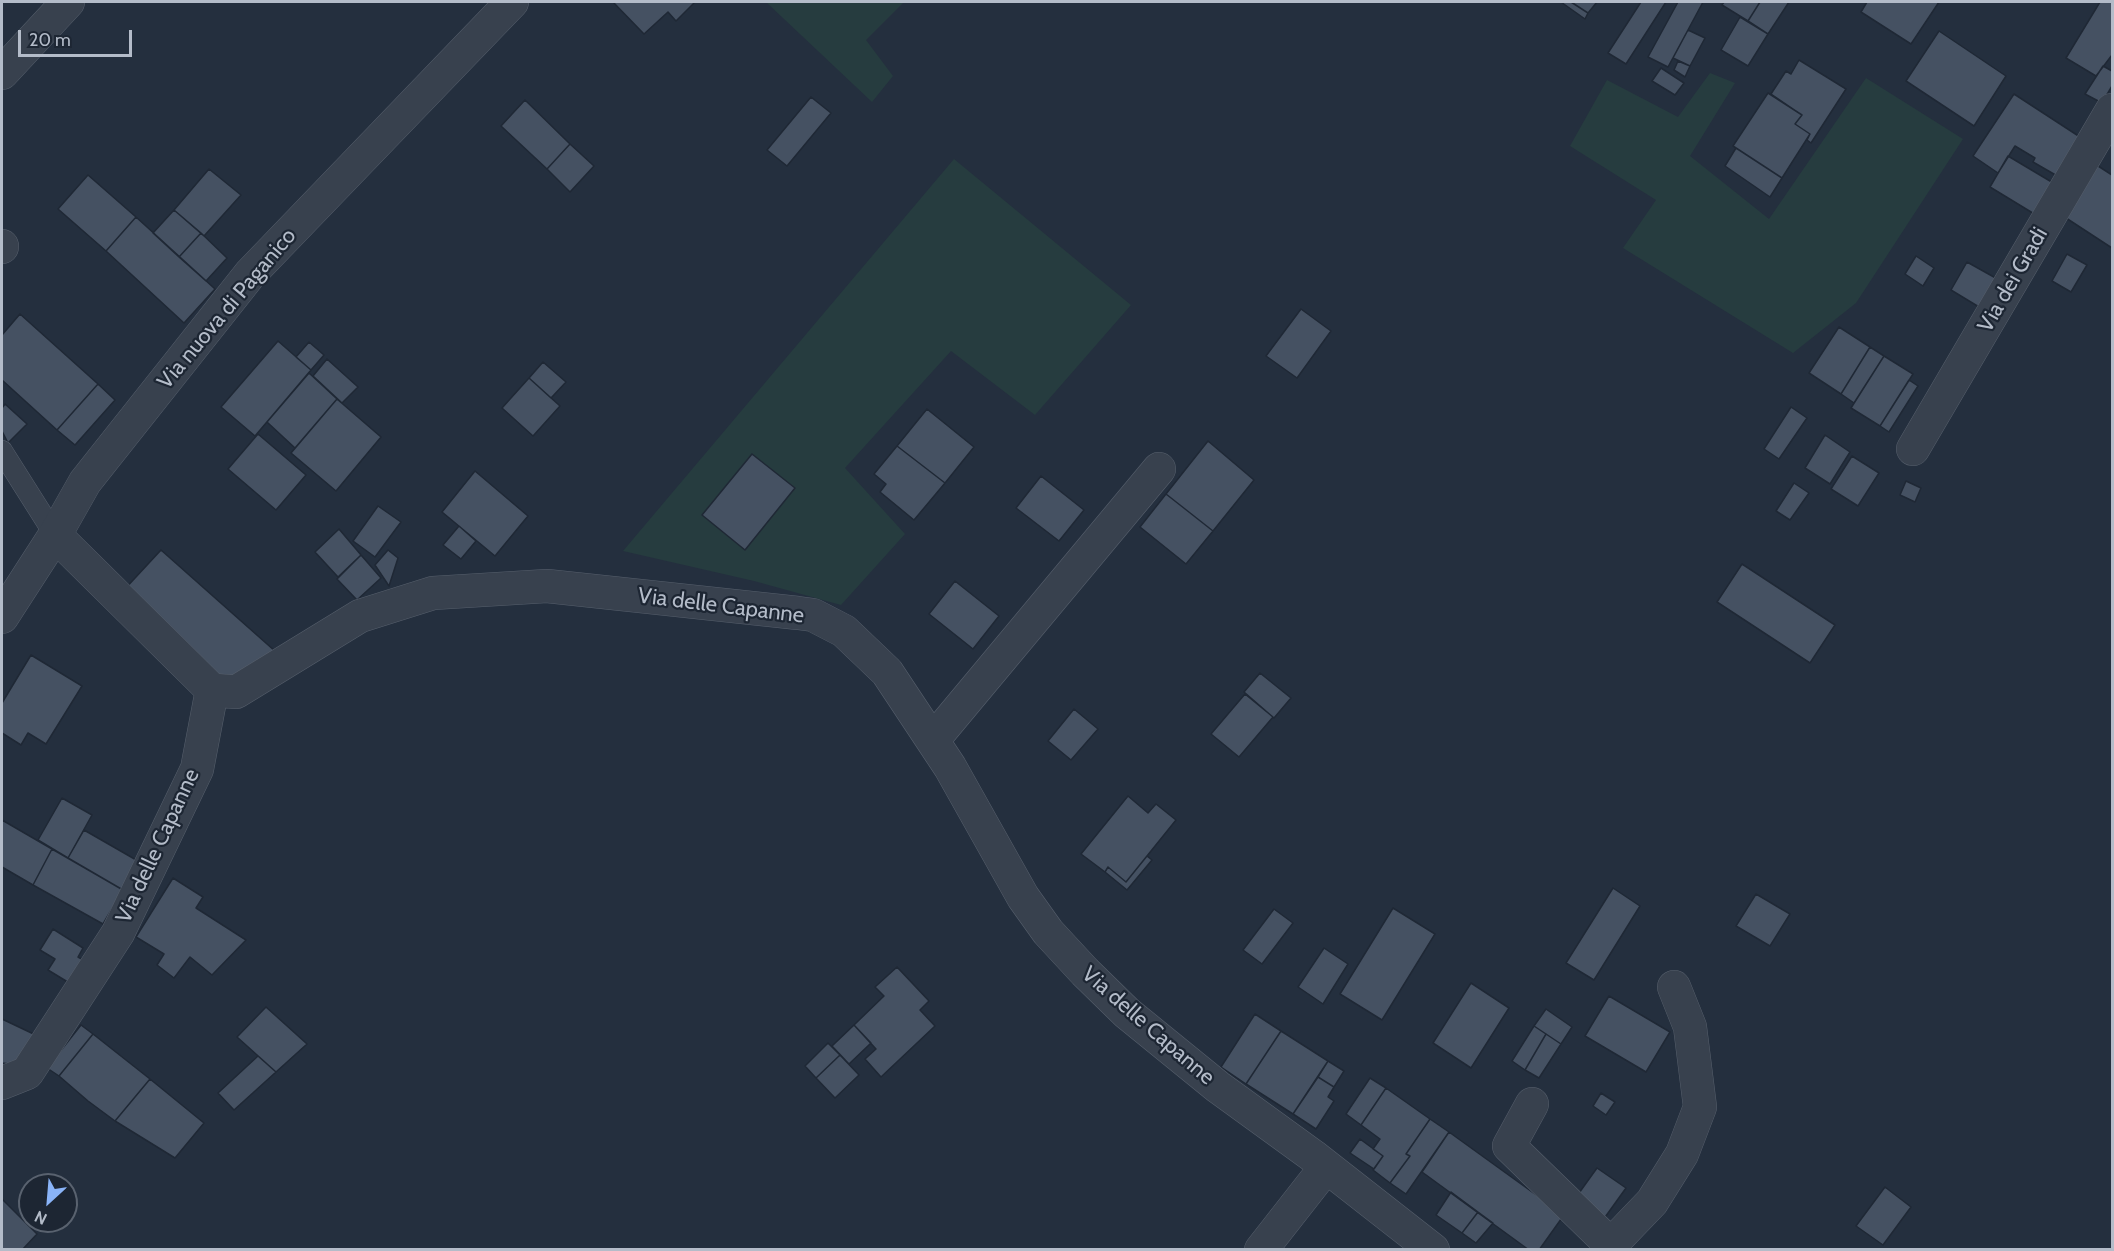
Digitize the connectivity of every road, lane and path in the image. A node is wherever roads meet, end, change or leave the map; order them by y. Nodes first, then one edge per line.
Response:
1 (68, 2) edge
2 (512, 2) edge
3 (2, 73) edge
4 (2112, 110) edge
5 (1913, 449) dead end
6 (2, 451) edge
7 (1160, 469) dead end
8 (55, 535) junction
9 (2, 617) edge
10 (212, 690) junction
11 (933, 740) junction
12 (1674, 987) dead end
13 (2, 1083) edge
14 (1532, 1104) dead end
15 (1326, 1167) junction
16 (1608, 1247) edge
17 (1261, 1250) edge
18 (1433, 1250) edge

1 - 3 street
2 - 8 street, Via nuova di Paganico
4 - 5 street, Via dei Gradi
6 - 8 lane
7 - 11 street
8 - 9 street, Via nuova di Paganico
8 - 10 street
10 - 11 street, Via delle Capanne
10 - 13 street, Via delle Capanne
11 - 15 street, Via delle Capanne
12 - 16 street
14 - 16 street
15 - 17 street
15 - 18 street, Via delle Capanne

